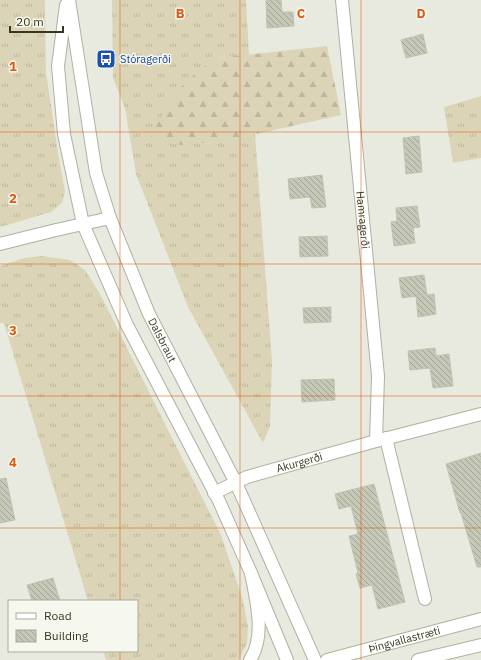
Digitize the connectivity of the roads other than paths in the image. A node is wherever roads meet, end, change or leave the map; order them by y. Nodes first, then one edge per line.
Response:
1 (68, 0) edge
2 (342, 0) edge
3 (110, 218) junction
4 (83, 224) junction
5 (0, 244) edge
6 (481, 414) edge
7 (381, 440) junction
8 (236, 482) junction
9 (214, 493) junction
10 (251, 573) junction
11 (425, 599) dead end
12 (481, 619) edge
13 (481, 645) edge
14 (250, 660) edge
15 (287, 660) edge
16 (315, 660) edge
17 (327, 660) edge
18 (418, 660) edge

1 - 3 street, Dalsbraut
1 - 4 street, Dalsbraut
2 - 7 street, Hamragerði
3 - 4 street
3 - 8 street, Dalsbraut
4 - 5 street
4 - 9 street, Dalsbraut
6 - 7 street, Akurgerði
7 - 8 street, Akurgerði
7 - 11 street
8 - 9 street, Akurgerði
8 - 16 street, Dalsbraut
9 - 10 street, Dalsbraut
10 - 14 street
10 - 15 street, Dalsbraut
12 - 17 street, Þingvallastræti
13 - 18 street

